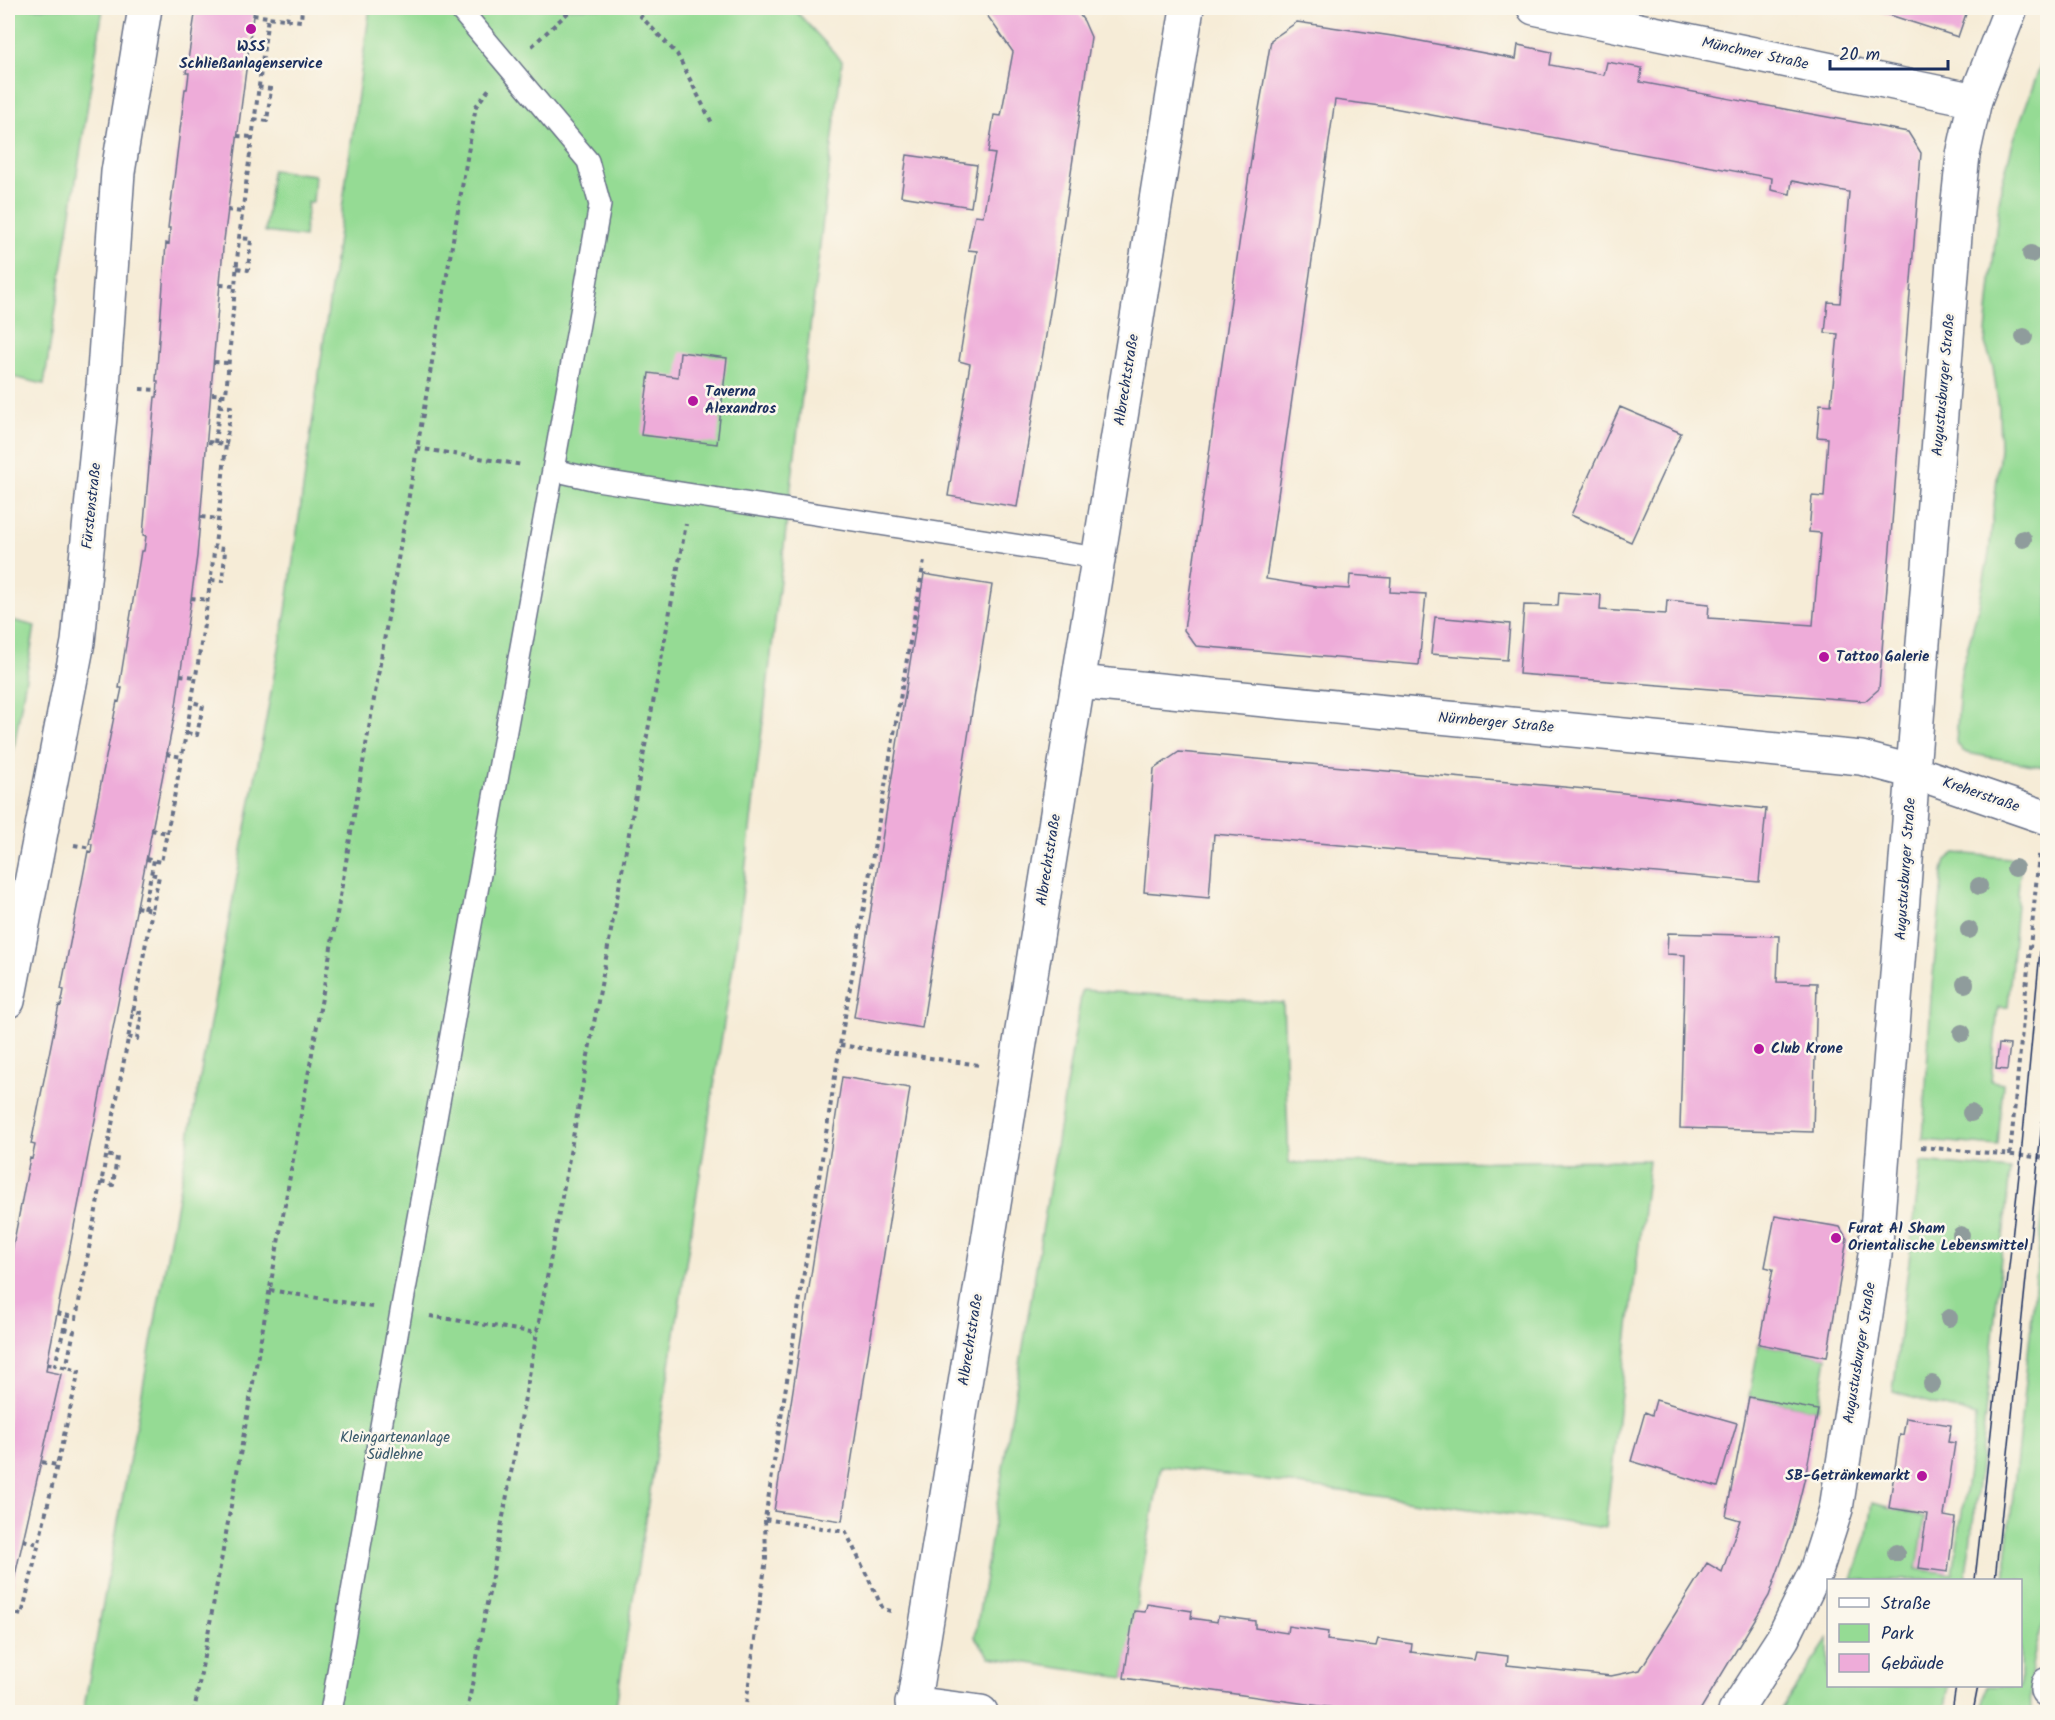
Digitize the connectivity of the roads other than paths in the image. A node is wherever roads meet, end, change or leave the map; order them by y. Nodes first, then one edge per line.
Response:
1 (145, 8) edge
2 (459, 8) edge
3 (1187, 8) edge
4 (1534, 8) edge
5 (2011, 8) edge
6 (1975, 100) junction
7 (552, 470) junction
8 (1098, 558) junction
9 (1078, 682) junction
10 (1914, 772) junction
11 (2048, 818) edge
12 (8, 1001) edge
13 (2048, 1684) edge
14 (2047, 1690) edge
15 (912, 1708) edge
16 (331, 1713) edge
17 (981, 1713) edge
18 (1736, 1713) edge

1 - 12 street, Fürstenstraße
2 - 7 lane
3 - 8 street, Albrechtstraße
4 - 6 street, Münchner Straße
5 - 6 street, Augustusburger Straße
6 - 10 street, Augustusburger Straße
7 - 8 lane
7 - 16 lane
8 - 9 street, Albrechtstraße
9 - 10 street, Nürnberger Straße
9 - 15 street, Albrechtstraße
10 - 11 street, Kreherstraße
10 - 18 street, Augustusburger Straße
13 - 14 street
15 - 17 street

